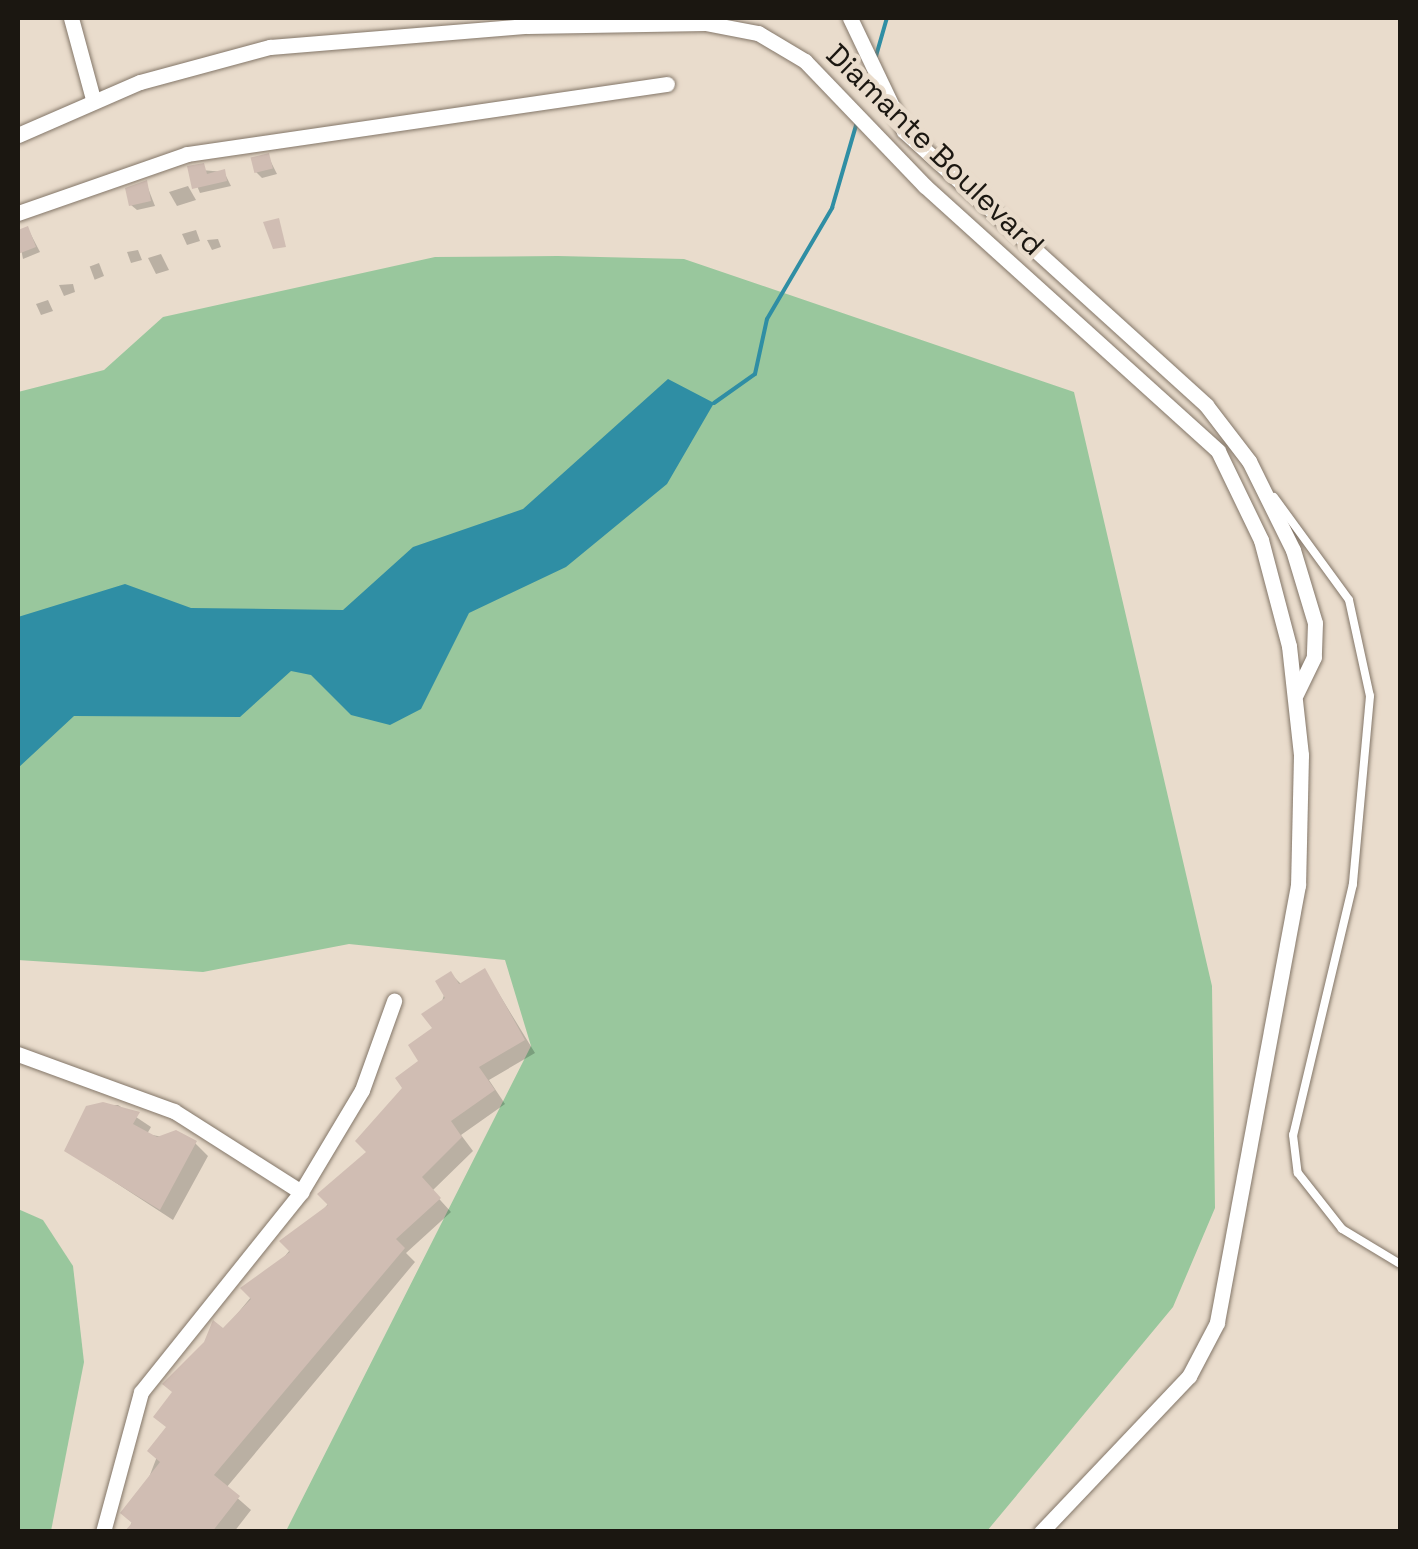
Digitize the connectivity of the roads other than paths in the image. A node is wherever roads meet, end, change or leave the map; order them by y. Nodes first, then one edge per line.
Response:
1 (70, 18) edge
2 (850, 18) edge
3 (668, 84) dead end
4 (93, 100) junction
5 (18, 135) edge
6 (18, 213) edge
7 (1262, 482) junction
8 (1295, 696) junction
9 (394, 1001) dead end
10 (18, 1054) edge
11 (301, 1192) junction
12 (1400, 1264) edge
13 (103, 1532) edge
14 (1041, 1532) edge

1 - 4 street
2 - 7 street
3 - 6 street
4 - 5 street, Diamante Boulevard
4 - 8 street, Diamante Boulevard
7 - 8 street
7 - 12 lane
8 - 14 street
9 - 11 street
10 - 11 street
11 - 13 street

